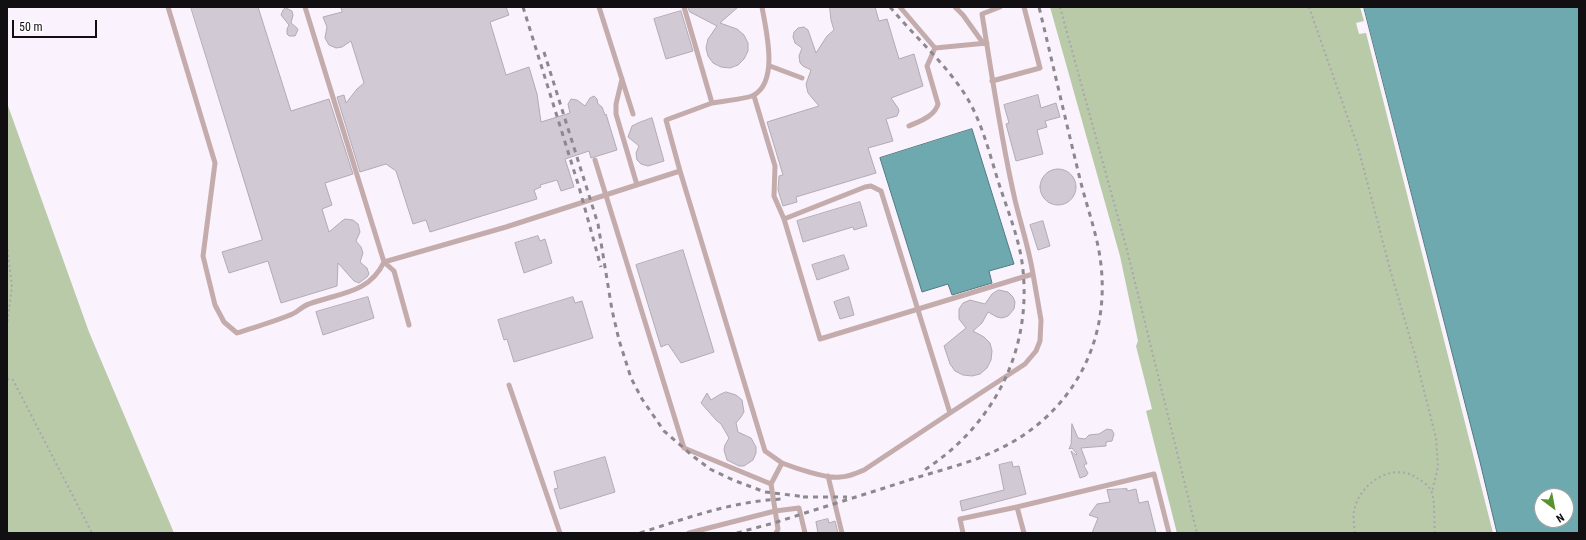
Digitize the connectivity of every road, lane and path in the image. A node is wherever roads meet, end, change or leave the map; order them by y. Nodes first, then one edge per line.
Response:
1 (168, 7) edge
2 (305, 7) edge
3 (599, 7) edge
4 (684, 7) edge
5 (762, 7) edge
6 (900, 7) edge
7 (955, 7) edge
8 (982, 7) edge
9 (1000, 7) edge
10 (1024, 7) edge
11 (1060, 7) edge
12 (1309, 7) edge
13 (982, 14) junction
14 (985, 43) junction
15 (935, 48) junction
16 (770, 66) junction
17 (802, 78) dead end
18 (622, 79) junction
19 (992, 81) junction
20 (754, 96) junction
21 (712, 103) junction
22 (634, 114) dead end
23 (909, 126) dead end
24 (595, 160) dead end
25 (680, 171) junction
26 (637, 185) junction
27 (606, 195) junction
28 (784, 219) junction
29 (7, 245) edge
30 (384, 262) junction
31 (1033, 274) junction
32 (918, 310) junction
33 (7, 325) edge
34 (409, 325) dead end
35 (7, 379) edge
36 (509, 385) dead end
37 (950, 413) junction
38 (782, 463) junction
39 (828, 476) junction
40 (771, 484) junction
41 (1432, 492) junction
42 (1017, 507) junction
43 (775, 511) junction
44 (92, 533) edge
45 (560, 533) edge
46 (689, 533) edge
47 (776, 533) edge
48 (805, 533) edge
49 (842, 533) edge
50 (963, 533) edge
51 (1024, 533) edge
52 (1169, 533) edge
53 (1197, 533) edge
54 (1354, 533) edge
55 (1435, 533) edge

1 - 30 lane
2 - 30 lane
3 - 18 lane
4 - 21 lane
5 - 16 lane
6 - 15 lane
7 - 14 lane
8 - 13 lane
9 - 13 lane
10 - 19 lane
11 - 53 path
12 - 41 path
13 - 14 lane
14 - 15 lane
14 - 19 lane
15 - 23 lane
16 - 17 lane
16 - 20 lane
18 - 22 lane
18 - 26 lane
19 - 31 lane
20 - 21 lane
20 - 28 lane
21 - 25 lane
24 - 27 lane
25 - 26 lane
25 - 38 lane
26 - 27 lane
27 - 30 lane
27 - 40 lane
28 - 32 lane
28 - 32 lane
29 - 33 path
30 - 34 lane
31 - 32 lane
31 - 37 lane
32 - 37 lane
35 - 44 path
36 - 45 lane
37 - 39 lane
38 - 39 lane
38 - 40 lane
39 - 49 lane
40 - 43 lane
41 - 54 path
41 - 55 path
42 - 50 lane
42 - 51 lane
42 - 52 lane
43 - 46 lane
43 - 47 lane
43 - 48 lane

